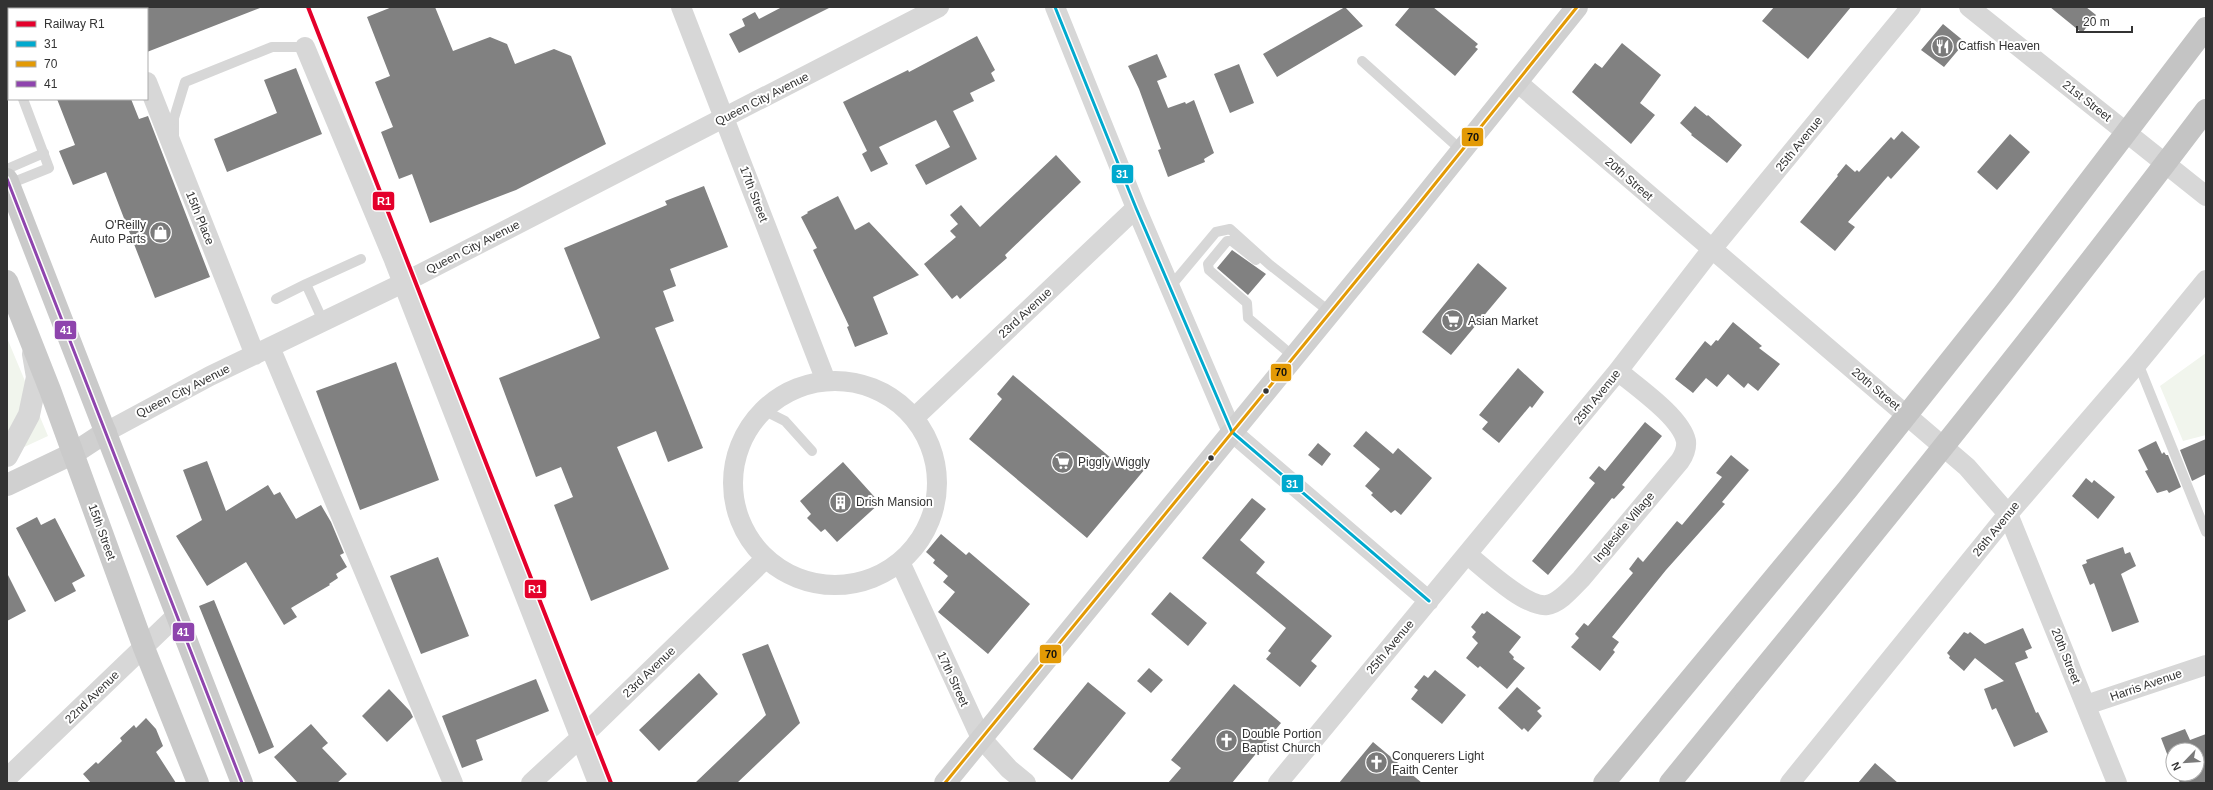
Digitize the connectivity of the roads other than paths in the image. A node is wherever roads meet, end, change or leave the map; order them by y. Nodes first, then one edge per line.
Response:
1 (681, 7) edge
2 (939, 7) edge
3 (1055, 7) edge
4 (1576, 7) edge
5 (1911, 7) edge
6 (1968, 7) edge
7 (2206, 28) edge
8 (305, 47) joint
9 (1362, 61) dead end
10 (1517, 82) junction
11 (148, 85) edge
12 (23, 100) edge
13 (2206, 110) edge
14 (725, 118) junction
15 (173, 150) junction
16 (1461, 150) junction
17 (44, 154) junction
18 (8, 177) edge
19 (2206, 196) edge
20 (1136, 208) junction
21 (1712, 249) junction
22 (361, 259) dead end
23 (1270, 265) junction
24 (2206, 280) edge
25 (7, 281) edge
26 (403, 283) junction
27 (306, 284) junction
28 (1170, 287) junction
29 (276, 299) dead end
30 (1330, 312) junction
31 (323, 321) junction
32 (31, 340) junction
33 (262, 351) junction
34 (1294, 358) junction
35 (2138, 363) junction
36 (1618, 371) junction
37 (826, 381) junction
38 (763, 410) junction
39 (914, 418) junction
40 (106, 432) junction
41 (1232, 432) junction
42 (812, 451) dead end
43 (74, 453) junction
44 (7, 456) edge
45 (7, 485) edge
46 (2008, 514) junction
47 (2206, 532) edge
48 (1468, 555) junction
49 (766, 558) junction
50 (900, 562) junction
51 (1429, 601) junction
52 (176, 616) junction
53 (144, 648) junction
54 (2206, 665) edge
55 (2086, 706) junction
56 (580, 738) junction
57 (980, 738) junction
58 (7, 778) edge
59 (198, 783) edge
60 (242, 783) edge
61 (452, 783) edge
62 (531, 783) edge
63 (598, 783) edge
64 (945, 783) edge
65 (1026, 783) edge
66 (1278, 783) edge
67 (1604, 783) edge
68 (1670, 783) edge
69 (1790, 783) edge
70 (2117, 783) edge

1 - 14 street, 17th Street
2 - 14 street, Queen City Avenue
3 - 20 street
4 - 10 main road
5 - 21 street, 25th Avenue
6 - 19 street, 21st Street
7 - 67 highway, bridge
8 - 15 lane
8 - 26 street
9 - 16 lane
10 - 16 main road
10 - 21 street, 20th Street
11 - 15 street, 15th Place
12 - 17 lane
13 - 68 highway, bridge
14 - 26 street, Queen City Avenue
14 - 37 street, 17th Street
15 - 33 street, 15th Place
16 - 30 main road
17 - 18 lane
17 - 18 lane
18 - 40 main road
20 - 28 street
20 - 39 street, 23rd Avenue
21 - 36 street, 25th Avenue
21 - 46 street, 20th Street
22 - 27 lane
23 - 28 lane
23 - 30 lane
23 - 34 lane
24 - 35 street, 26th Avenue
25 - 32 main road, 15th Street
26 - 31 street, Queen City Avenue
26 - 56 street
27 - 29 lane
27 - 31 lane
28 - 41 street
30 - 34 main road
31 - 33 street, Queen City Avenue
32 - 43 main road, 15th Street
32 - 44 street
33 - 40 street, Queen City Avenue
33 - 61 street, 15th Place
34 - 41 main road
35 - 46 street, 26th Avenue
35 - 47 lane
36 - 48 street, 25th Avenue
36 - 48 street, Ingleside Village
37 - 38 street
37 - 39 street
38 - 42 lane
38 - 49 street
39 - 50 street
40 - 43 main road, Queen City Avenue
40 - 52 main road
41 - 51 street
41 - 57 main road
43 - 45 main road, Queen City Avenue
43 - 53 main road, 15th Street
46 - 55 street, 20th Street
46 - 69 street, 26th Avenue
48 - 51 street, 25th Avenue
49 - 50 street
49 - 56 street, 23rd Avenue
50 - 57 street, 17th Street
51 - 66 street, 25th Avenue
52 - 53 street, 22nd Avenue
52 - 60 main road
53 - 58 street, 22nd Avenue
53 - 59 main road, 15th Street
54 - 55 street, Harris Avenue
55 - 70 street, 20th Street
56 - 62 street, 23rd Avenue
56 - 63 street
57 - 64 main road
57 - 65 street, 17th Street

